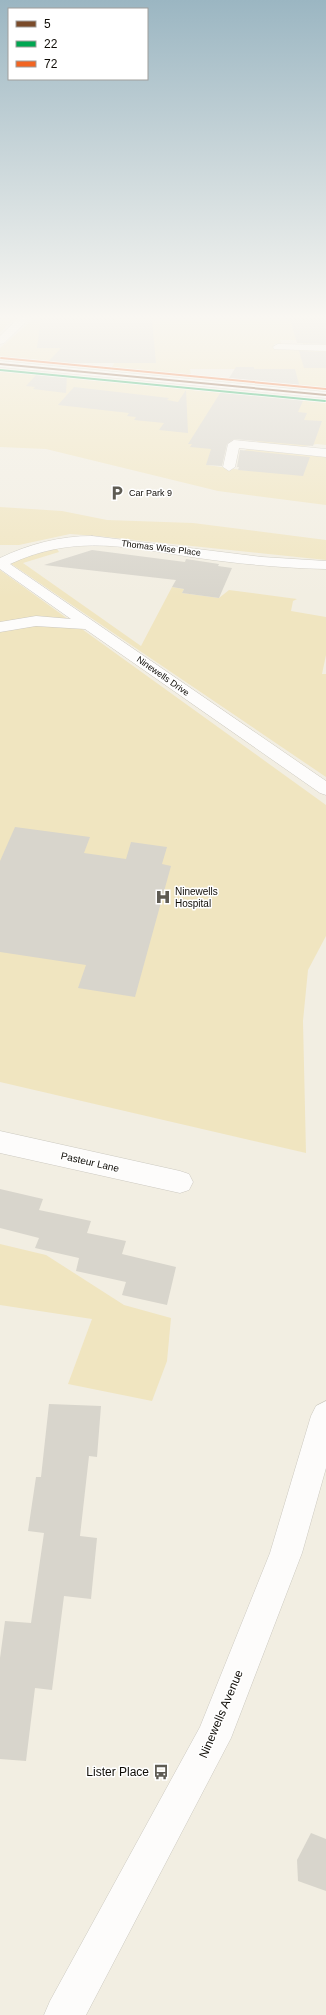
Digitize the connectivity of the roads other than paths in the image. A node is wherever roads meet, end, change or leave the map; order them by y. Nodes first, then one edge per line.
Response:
1 (326, 453) edge
2 (229, 467) dead end
3 (0, 563) edge
4 (326, 565) edge
5 (90, 625) junction
6 (0, 626) edge
7 (326, 789) edge
8 (0, 1142) edge
9 (180, 1182) dead end
10 (326, 1416) edge
11 (64, 2015) edge

1 - 2 street
3 - 4 street, Thomas Wise Place
3 - 5 street, Ninewells Drive
5 - 6 street
5 - 7 street, Ninewells Drive
8 - 9 street, Pasteur Lane
10 - 11 street, Ninewells Avenue

